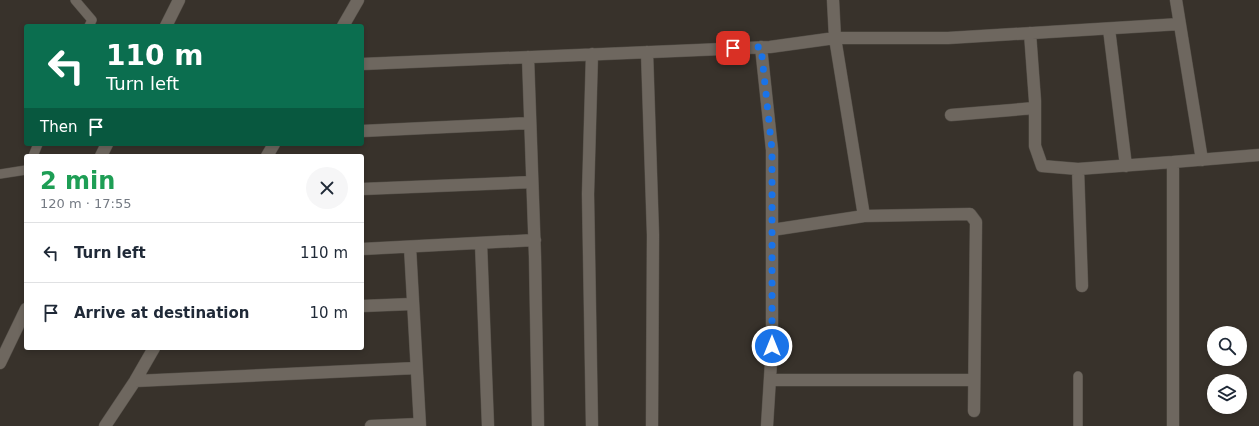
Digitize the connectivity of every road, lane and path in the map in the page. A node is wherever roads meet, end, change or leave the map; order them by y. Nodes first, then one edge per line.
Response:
1 (74, 0) edge
2 (179, 0) edge
3 (358, 0) edge
4 (833, 0) edge
5 (1176, 0) edge
6 (90, 24) edge
7 (167, 24) edge
8 (344, 24) edge
9 (1180, 24) junction
10 (1109, 29) junction
11 (1030, 33) junction
12 (835, 38) junction
13 (761, 47) junction
14 (647, 52) junction
15 (592, 54) junction
16 (528, 57) junction
17 (364, 64) edge
18 (1035, 108) junction
19 (951, 115) dead end
20 (530, 124) junction
21 (364, 131) edge
22 (1259, 155) edge
23 (1202, 160) junction
24 (1173, 162) junction
25 (1126, 166) junction
26 (1078, 169) junction
27 (24, 170) edge
28 (0, 174) edge
29 (532, 182) junction
30 (364, 189) edge
31 (864, 216) junction
32 (772, 230) junction
33 (535, 240) junction
34 (481, 243) junction
35 (410, 247) junction
36 (364, 249) edge
37 (1082, 286) dead end
38 (412, 304) junction
39 (364, 306) edge
40 (24, 313) edge
41 (153, 350) edge
42 (0, 363) edge
43 (416, 368) junction
44 (1078, 376) dead end
45 (770, 380) junction
46 (974, 380) junction
47 (135, 381) junction
48 (974, 411) dead end
49 (420, 425) edge
50 (104, 426) edge
51 (371, 426) edge
52 (488, 426) edge
53 (538, 426) edge
54 (592, 426) edge
55 (652, 426) edge
56 (767, 426) edge
57 (1078, 426) edge
58 (1172, 426) edge

1 - 6 lane
2 - 7 street
3 - 8 street
4 - 12 street
5 - 9 street
9 - 10 street
9 - 23 street
10 - 11 street
10 - 25 street
11 - 12 street
11 - 18 street
12 - 13 street
12 - 31 street
13 - 14 street
13 - 32 street
14 - 15 street
14 - 55 street
15 - 16 street
15 - 54 street
16 - 17 street
16 - 20 street
18 - 19 street
18 - 26 street
20 - 21 street
20 - 29 street
22 - 23 street
23 - 24 street
24 - 25 street
24 - 58 street
25 - 26 street
26 - 37 street
27 - 28 lane
29 - 30 street
29 - 33 street
31 - 32 street
31 - 46 street
32 - 45 street
33 - 34 street
33 - 53 street
34 - 35 street
34 - 52 street
35 - 36 street
35 - 38 street
38 - 39 street
38 - 43 street
40 - 42 street
41 - 47 street
43 - 47 street
43 - 49 street
44 - 57 lane
45 - 46 street
45 - 56 street
46 - 48 street
47 - 50 street
49 - 51 street

